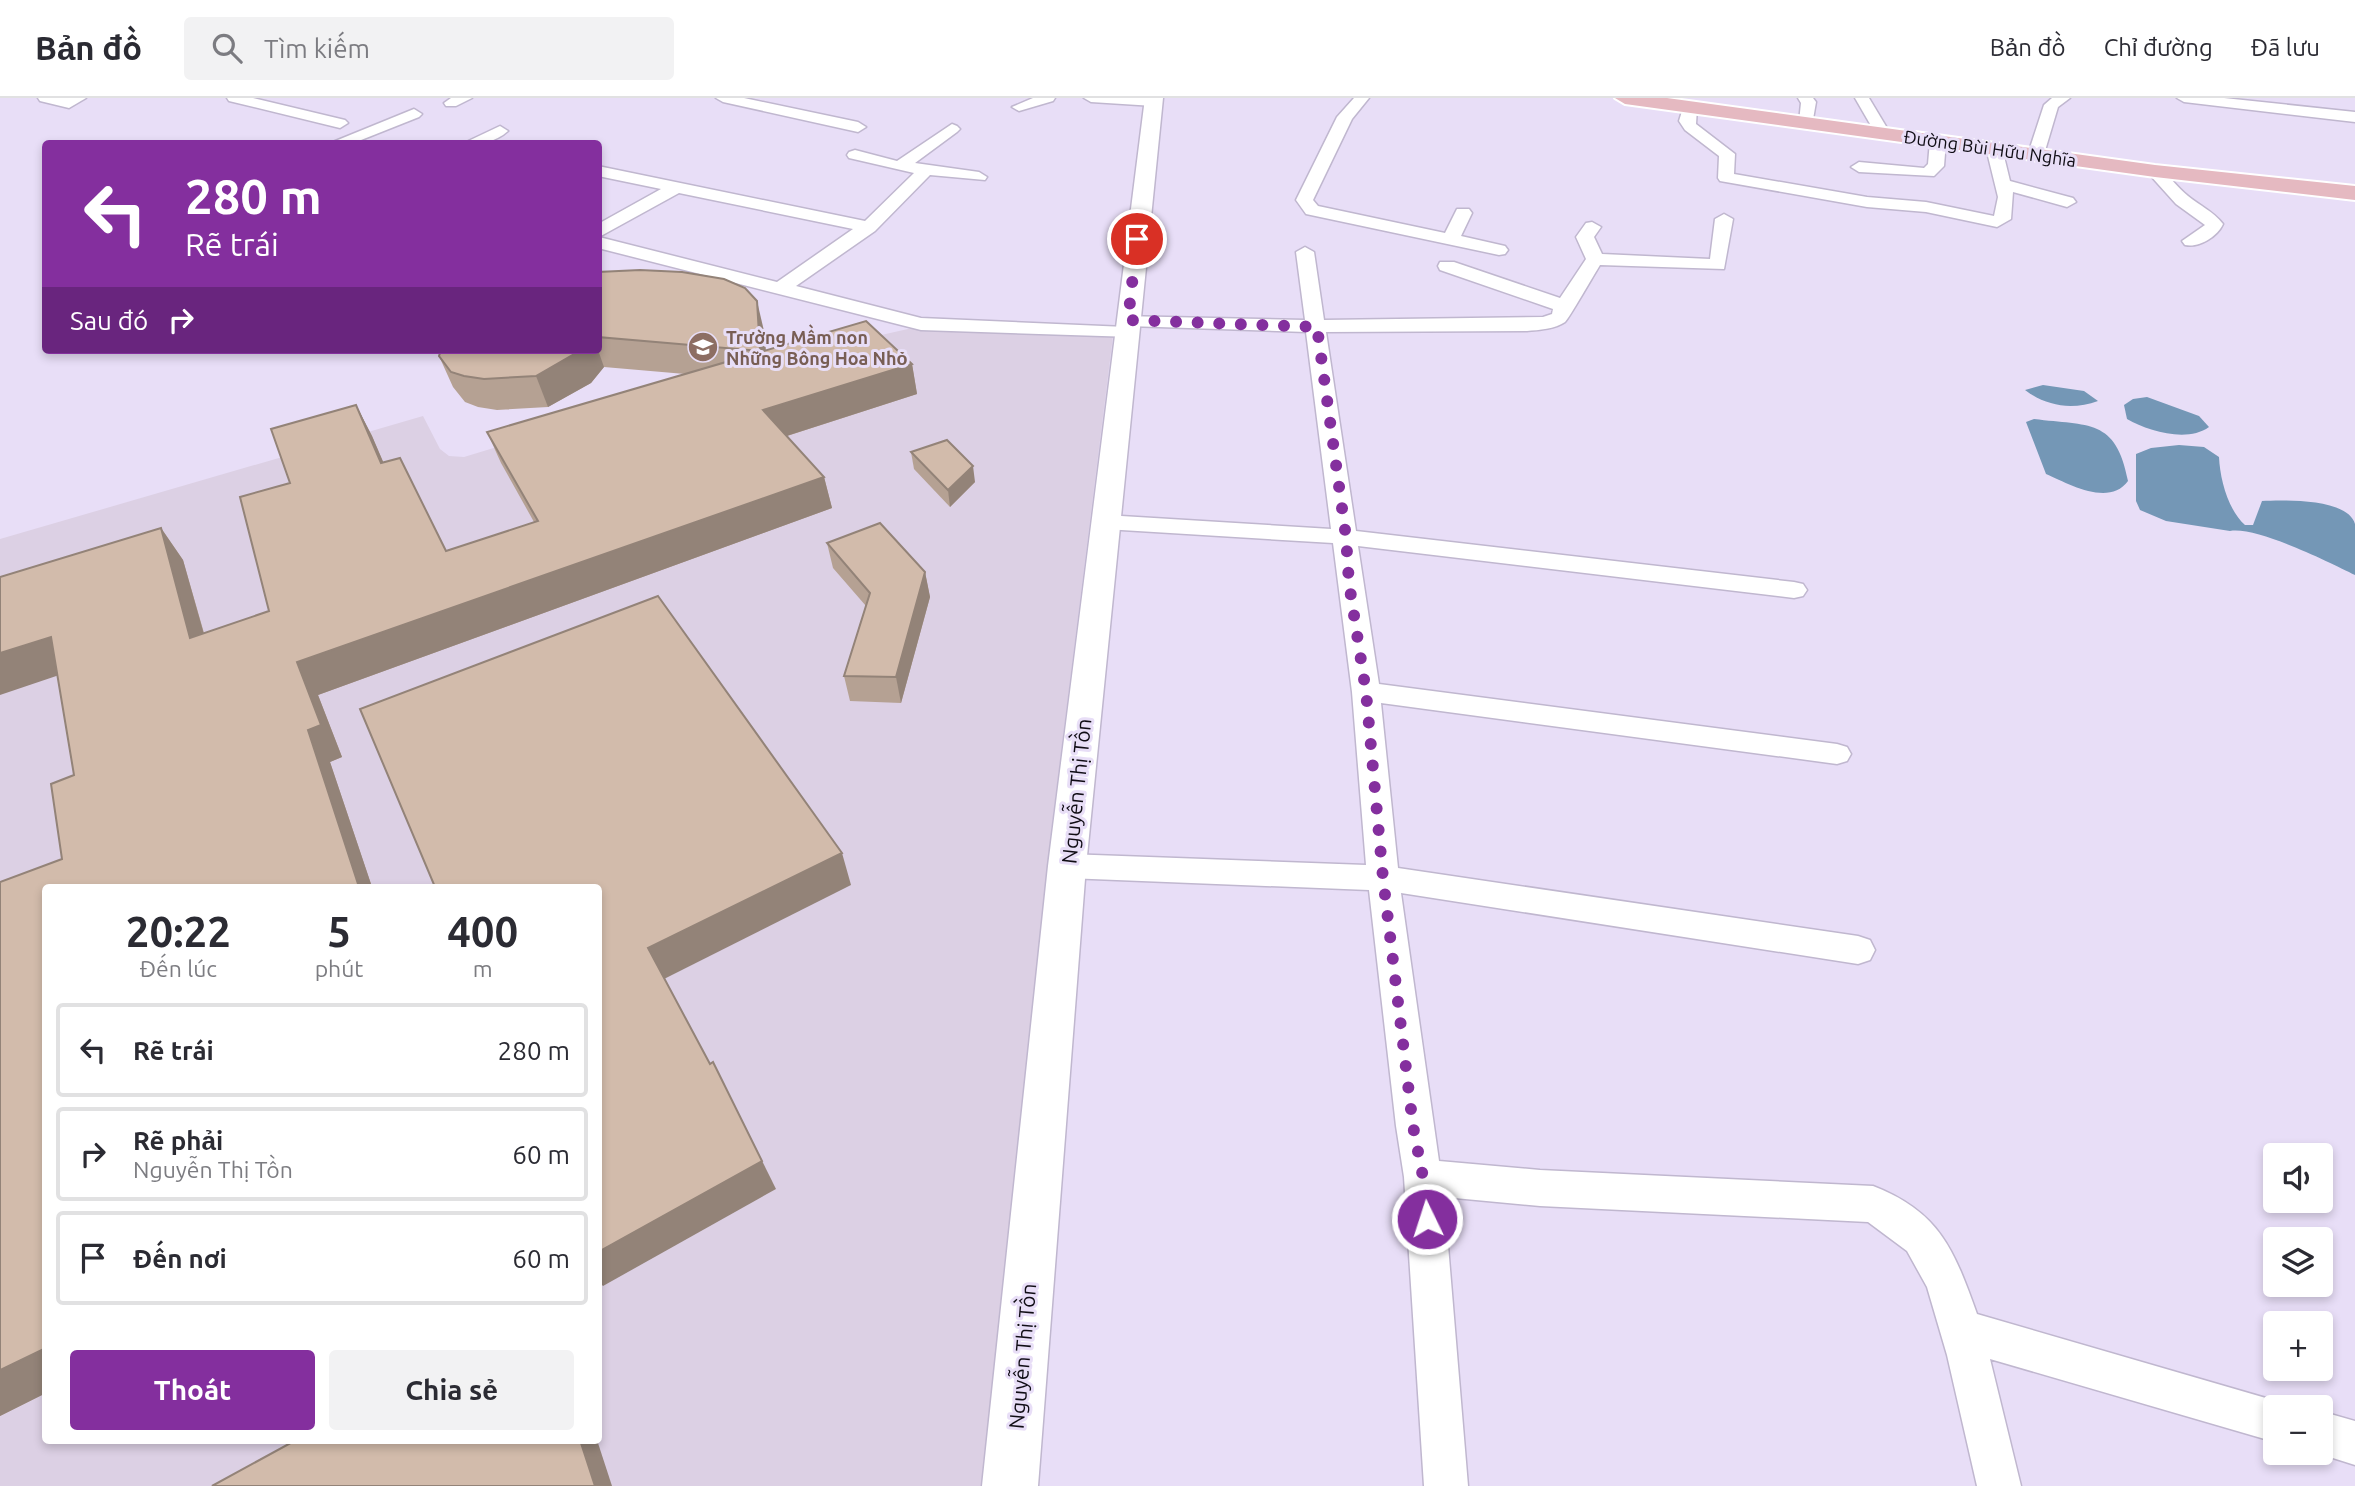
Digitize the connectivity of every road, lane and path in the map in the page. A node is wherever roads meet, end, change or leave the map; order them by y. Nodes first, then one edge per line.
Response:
1 (45, 98) edge
2 (79, 98) edge
3 (234, 98) edge
4 (723, 98) edge
5 (1048, 98) edge
6 (1091, 98) edge
7 (1362, 98) edge
8 (1625, 98) edge
9 (1805, 98) edge
10 (1862, 98) edge
11 (2057, 98) edge
12 (2185, 98) edge
13 (1154, 100) edge
14 (1019, 107) dead end
15 (1690, 108) junction
16 (414, 114) dead end
17 (2355, 117) edge
18 (1807, 122) junction
19 (340, 123) dead end
20 (858, 127) dead end
21 (953, 129) dead end
22 (500, 131) dead end
23 (1882, 133) junction
24 (346, 140) edge
25 (479, 140) edge
26 (1938, 141) junction
27 (1994, 148) junction
28 (2036, 154) junction
29 (855, 155) dead end
30 (901, 166) junction
31 (1859, 167) dead end
32 (926, 170) junction
33 (2155, 171) junction
34 (602, 172) edge
35 (979, 177) dead end
36 (2004, 184) junction
37 (677, 187) junction
38 (2355, 192) edge
39 (2067, 202) dead end
40 (1463, 213) dead end
41 (1724, 219) dead end
42 (1592, 226) dead end
43 (869, 227) junction
44 (602, 230) edge
45 (1450, 240) junction
46 (2191, 241) dead end
47 (602, 243) edge
48 (1499, 250) dead end
49 (1305, 252) dead end
50 (1595, 258) junction
51 (1447, 266) dead end
52 (781, 288) junction
53 (1564, 306) junction
54 (1127, 327) junction
55 (1317, 327) junction
56 (1105, 522) junction
57 (1346, 537) junction
58 (1794, 590) dead end
59 (1366, 692) junction
60 (1837, 754) dead end
61 (1067, 866) junction
62 (1383, 878) junction
63 (1858, 950) dead end
64 (1423, 1177) junction
65 (1960, 1330) junction
66 (2263, 1417) edge
67 (2333, 1437) edge
68 (2355, 1443) edge
69 (1010, 1486) edge
70 (1446, 1486) edge
71 (1999, 1486) edge

1 - 2 street
3 - 19 street
4 - 20 street
5 - 14 street
6 - 13 street
7 - 45 street
8 - 15 main road, Đường Bùi Hữu Nghĩa
9 - 18 street
10 - 23 street
11 - 28 street
12 - 17 street
13 - 54 street, Nguyễn Thị Tồn
15 - 18 main road, Đường Bùi Hữu Nghĩa
15 - 36 street
16 - 24 street
18 - 23 main road, Đường Bùi Hữu Nghĩa
21 - 30 street
22 - 25 street
23 - 26 main road, Đường Bùi Hữu Nghĩa
26 - 27 main road, Đường Bùi Hữu Nghĩa
26 - 31 street
27 - 28 main road, Đường Bùi Hữu Nghĩa
27 - 36 street
28 - 33 main road, Đường Bùi Hữu Nghĩa
29 - 30 street
30 - 32 street
32 - 35 street
32 - 43 street
33 - 38 main road, Đường Bùi Hữu Nghĩa
33 - 46 street
34 - 37 street
36 - 39 street
37 - 43 street
37 - 44 street
40 - 45 street
41 - 50 street
42 - 50 street
43 - 52 street
45 - 48 street
47 - 52 street
49 - 55 street
50 - 53 street
51 - 53 street
52 - 54 street
53 - 55 street
54 - 55 street
54 - 56 street, Nguyễn Thị Tồn
55 - 57 street
56 - 57 street
56 - 61 street, Nguyễn Thị Tồn
57 - 58 street
57 - 59 street
59 - 60 street
59 - 62 street
61 - 62 street
61 - 69 street, Nguyễn Thị Tồn
62 - 63 street
62 - 64 street
64 - 65 street
64 - 70 street
65 - 66 street
65 - 71 street
67 - 68 street

